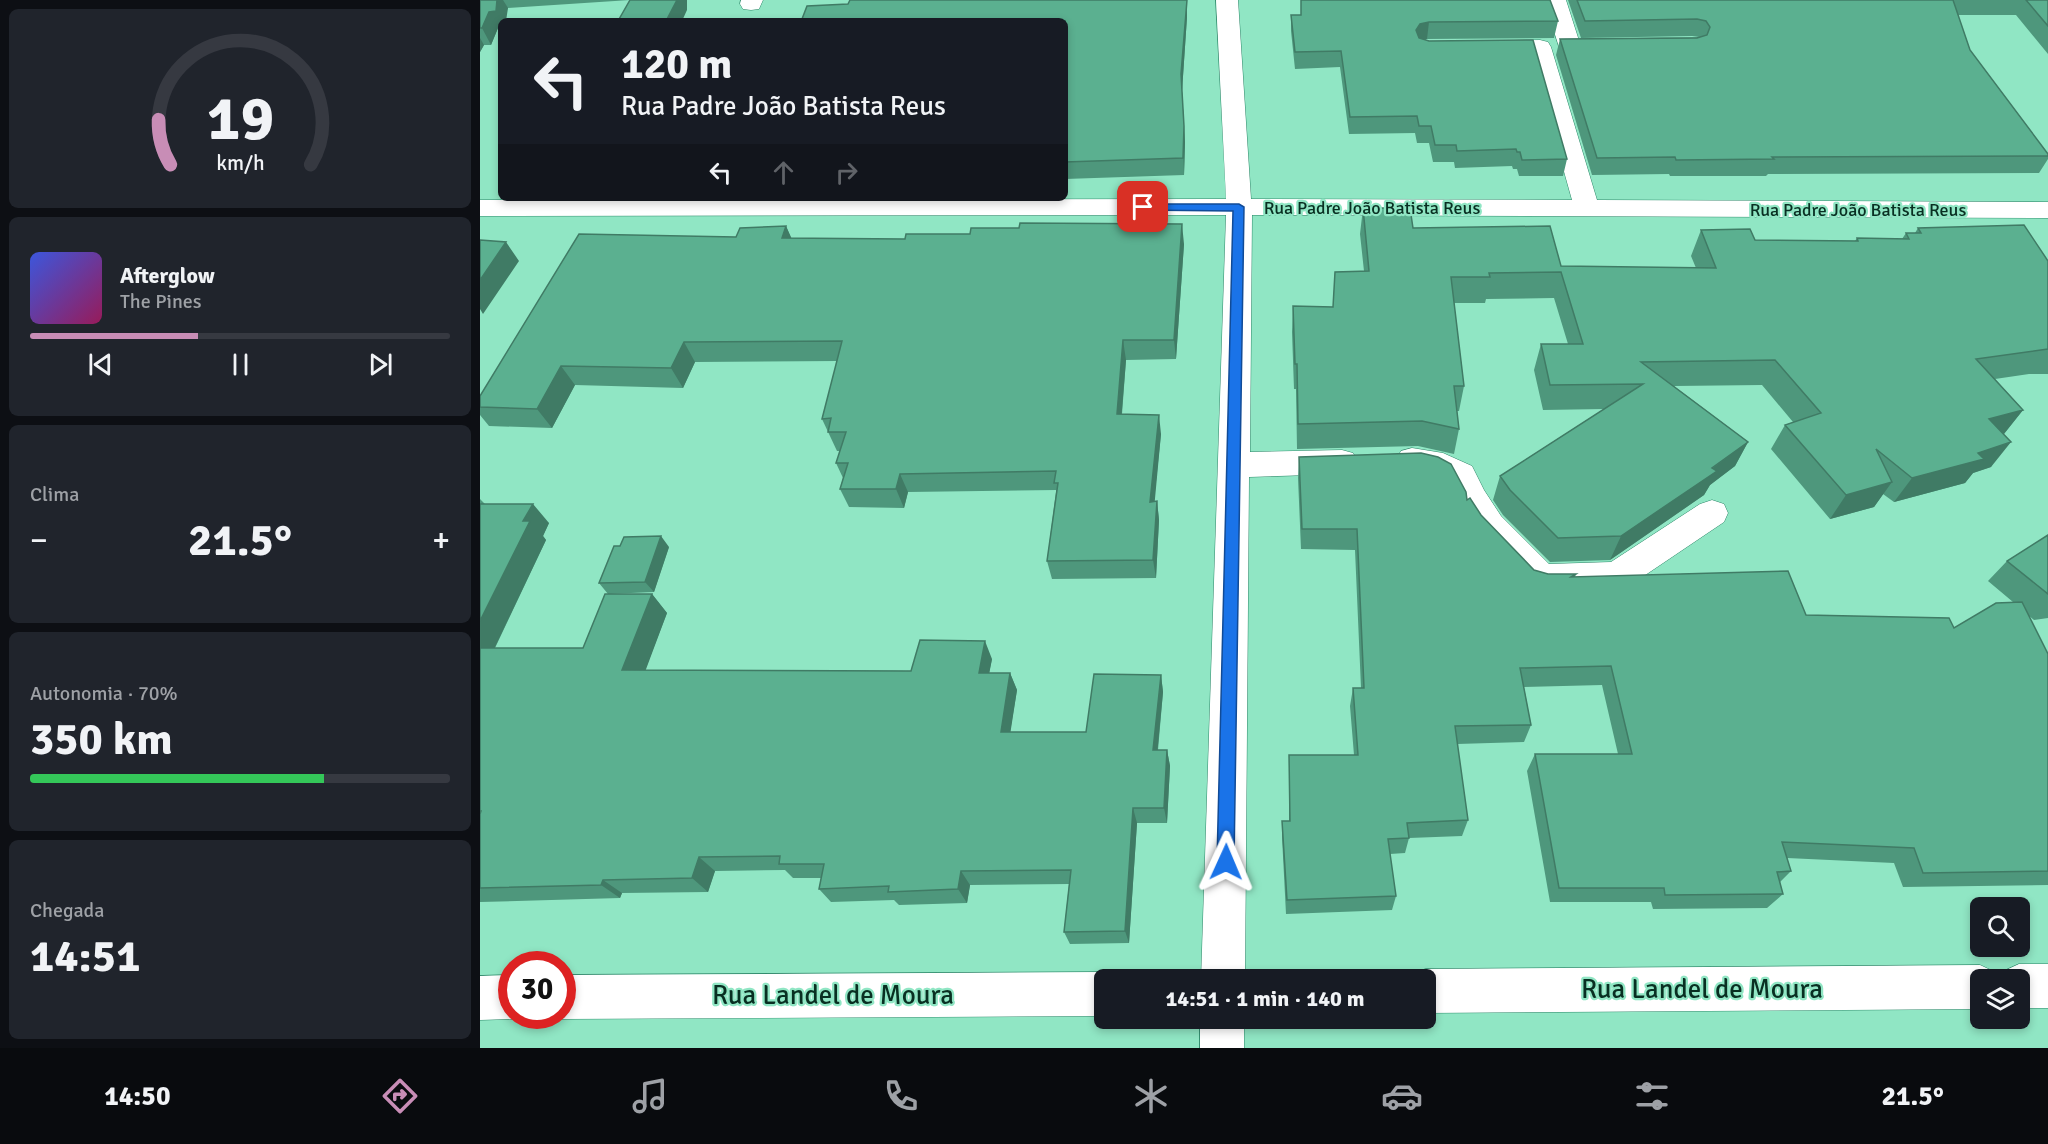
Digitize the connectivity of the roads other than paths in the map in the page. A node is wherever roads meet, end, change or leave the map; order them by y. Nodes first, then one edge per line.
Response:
1 (1227, 0) edge
2 (1555, 0) edge
3 (1540, 47) junction
4 (1472, 48) edge
5 (620, 203) edge
6 (1239, 207) junction
7 (480, 208) edge
8 (1587, 209) junction
9 (2048, 210) edge
10 (1234, 465) junction
11 (1712, 513) dead end
12 (1223, 969) edge
13 (2030, 986) edge
14 (2048, 986) edge
15 (1970, 987) edge
16 (1436, 991) edge
17 (1094, 994) edge
18 (576, 997) edge
19 (480, 998) edge
20 (498, 998) edge
21 (1222, 1029) edge
22 (1222, 1048) edge

1 - 6 street
2 - 3 street
3 - 4 street
3 - 8 street
5 - 6 street, Rua Padre João Batista Reus
5 - 7 street, Rua Padre João Batista Reus
6 - 8 street, Rua Padre João Batista Reus
6 - 10 street
8 - 9 street, Rua Padre João Batista Reus
10 - 11 street
10 - 12 street
13 - 14 street
15 - 16 street, Rua Landel de Moura
17 - 18 street, Rua Landel de Moura
19 - 20 street
21 - 22 street

